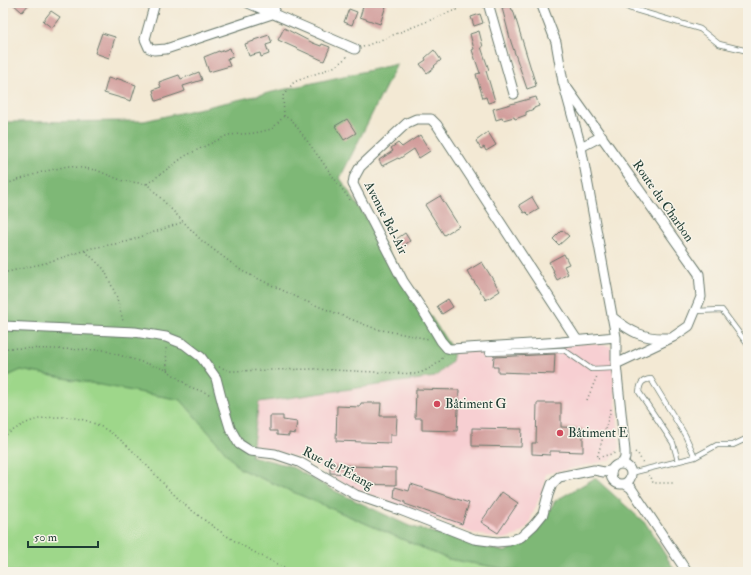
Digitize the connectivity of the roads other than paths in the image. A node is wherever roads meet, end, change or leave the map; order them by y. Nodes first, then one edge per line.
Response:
1 (155, 3) edge
2 (248, 3) edge
3 (276, 3) edge
4 (488, 3) edge
5 (541, 3) edge
6 (620, 3) edge
7 (272, 14) junction
8 (355, 49) road end
9 (748, 51) edge
10 (563, 82) junction
11 (514, 94) dead end
12 (602, 136) junction
13 (581, 147) junction
14 (695, 311) junction
15 (612, 317) junction
16 (3, 326) edge
17 (616, 337) junction
18 (673, 338) junction
19 (577, 340) junction
20 (748, 345) edge
21 (488, 353) dead end
22 (616, 366) junction
23 (748, 438) edge
24 (695, 457) junction
25 (678, 461) junction
26 (622, 464) junction
27 (612, 470) junction
28 (631, 473) junction
29 (625, 484) junction
30 (687, 572) edge

1 - 7 street
2 - 7 street
3 - 7 street
4 - 11 street
5 - 10 street, Route du Charbon
6 - 9 lane
7 - 8 street
10 - 12 street, Route du Charbon
10 - 13 street, Route du Charbon
12 - 13 street
12 - 14 street, Route du Charbon
13 - 15 street, Route du Charbon
14 - 18 street, Route du Charbon
14 - 20 lane
15 - 17 street, Route du Charbon
15 - 18 street
16 - 27 street, Rue de l'Étang
17 - 19 street
17 - 22 street, Route du Charbon
18 - 22 street, Route du Charbon
19 - 19 street, Avenue Bel-Air
21 - 22 lane
22 - 26 street, Route du Charbon
23 - 24 lane
24 - 25 lane
24 - 25 lane
25 - 28 lane
26 - 27 street
26 - 28 street
27 - 29 street
28 - 29 street
29 - 30 street

